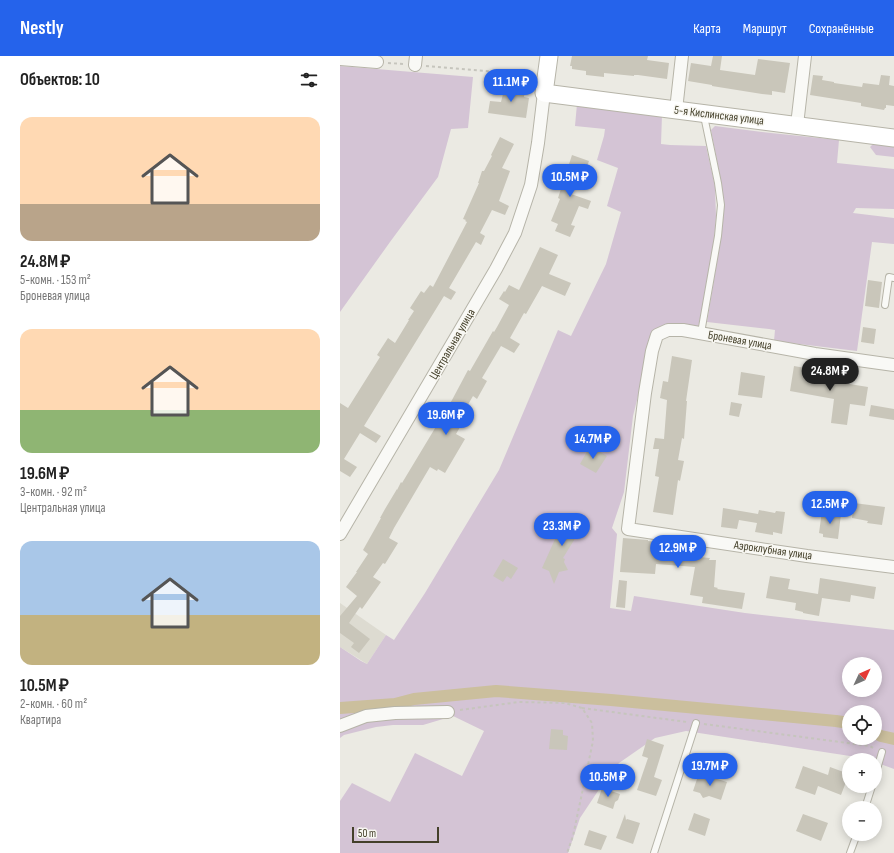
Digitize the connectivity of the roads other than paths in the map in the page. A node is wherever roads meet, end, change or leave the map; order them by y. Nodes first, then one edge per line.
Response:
1 (549, 56) edge
2 (682, 56) edge
3 (805, 56) edge
4 (340, 59) edge
5 (377, 62) road end
6 (545, 85) junction
7 (676, 110) junction
8 (704, 114) junction
9 (797, 125) junction
10 (894, 138) edge
11 (894, 278) edge
12 (885, 305) dead end
13 (701, 333) junction
14 (894, 365) edge
15 (628, 529) joint
16 (340, 534) edge
17 (894, 567) edge
18 (448, 712) road end
19 (696, 723) road end
20 (340, 726) edge
21 (854, 841) edge
22 (654, 853) edge
23 (850, 853) edge

1 - 6 street
2 - 7 street
3 - 9 street
4 - 5 street
6 - 7 street, 5-я Кислинская улица
6 - 16 street, Центральная улица
7 - 8 street, 5-я Кислинская улица
8 - 9 street, 5-я Кислинская улица
8 - 13 lane
9 - 10 street, 5-я Кислинская улица
11 - 12 lane
13 - 14 street, Броневая улица
13 - 15 street, Броневая улица
15 - 17 street, Аэроклубная улица
18 - 20 street
19 - 22 lane
21 - 23 lane

